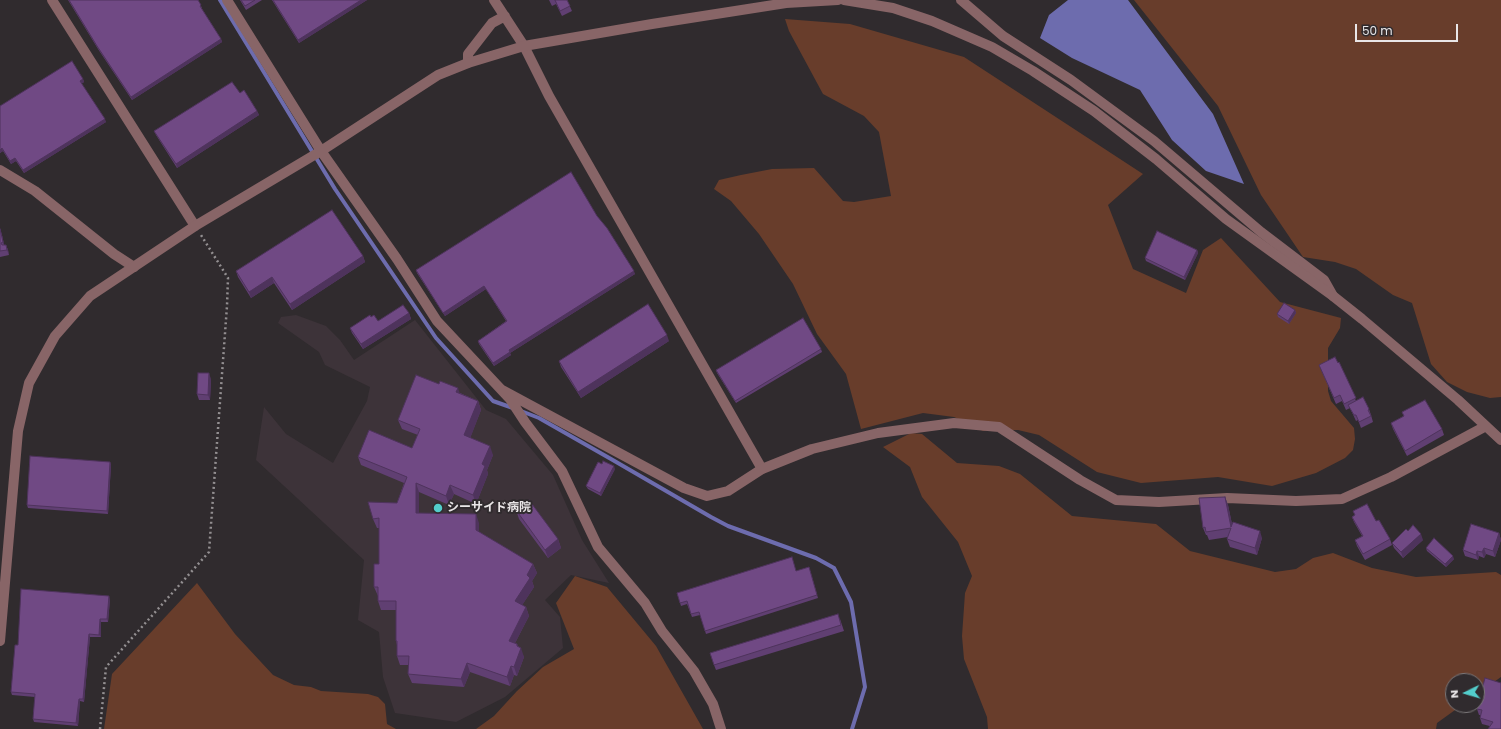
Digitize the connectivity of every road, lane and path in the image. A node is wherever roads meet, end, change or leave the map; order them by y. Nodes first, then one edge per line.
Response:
1 (52, 0) edge
2 (227, 0) edge
3 (494, 0) edge
4 (838, 0) edge
5 (844, 0) edge
6 (961, 0) edge
7 (505, 16) junction
8 (524, 46) junction
9 (468, 63) junction
10 (321, 151) junction
11 (0, 170) edge
12 (195, 226) junction
13 (134, 267) junction
14 (1333, 296) junction
15 (502, 390) junction
16 (1486, 426) junction
17 (1501, 440) edge
18 (762, 469) junction
19 (0, 640) edge
20 (100, 729) edge
21 (721, 729) edge

1 - 12 street
2 - 10 street
3 - 7 street
4 - 8 street
5 - 14 street
6 - 14 street
7 - 8 street
7 - 9 street
8 - 9 street
8 - 18 street
9 - 10 street
10 - 12 street
10 - 15 street
11 - 13 street
12 - 13 street
12 - 20 path
13 - 19 street
14 - 16 street
15 - 18 street
15 - 21 street
16 - 17 street
16 - 18 street

